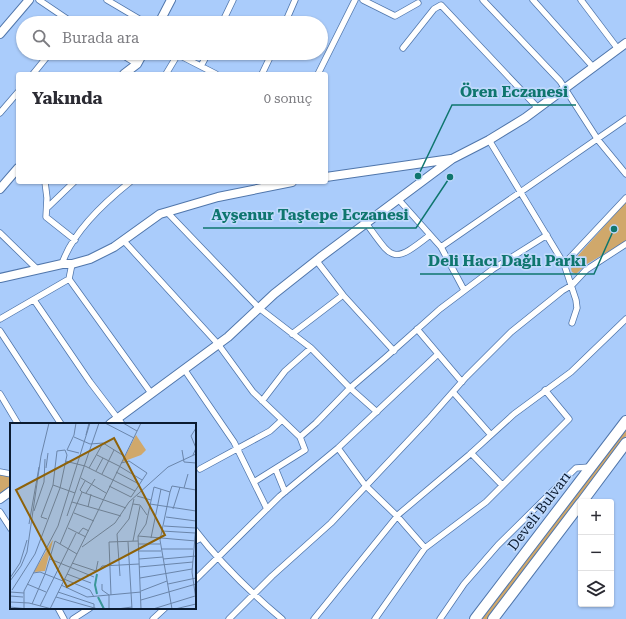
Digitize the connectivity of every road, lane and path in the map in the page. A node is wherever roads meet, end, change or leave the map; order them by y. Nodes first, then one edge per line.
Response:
1 (29, 0) edge
2 (39, 0) edge
3 (107, 0) edge
4 (171, 0) edge
5 (232, 0) edge
6 (295, 0) edge
7 (355, 0) edge
8 (363, 0) edge
9 (483, 0) edge
10 (533, 0) edge
11 (581, 0) edge
12 (418, 3) dead end
13 (63, 16) edge
14 (134, 16) edge
15 (163, 16) edge
16 (225, 16) edge
17 (288, 16) edge
18 (3, 25) edge
19 (0, 34) edge
20 (626, 43) edge
21 (403, 48) dead end
22 (618, 49) junction
23 (328, 54) edge
24 (44, 60) edge
25 (130, 60) edge
26 (140, 60) edge
27 (173, 60) edge
28 (188, 60) edge
29 (204, 60) edge
30 (269, 60) edge
31 (325, 60) edge
32 (137, 64) junction
33 (201, 66) junction
34 (593, 67) junction
35 (35, 72) edge
36 (127, 72) edge
37 (167, 72) edge
38 (212, 72) edge
39 (263, 72) edge
40 (319, 72) edge
41 (564, 89) junction
42 (16, 94) edge
43 (538, 108) junction
44 (0, 113) edge
45 (626, 119) edge
46 (489, 140) junction
47 (598, 140) junction
48 (452, 159) junction
49 (16, 170) edge
50 (626, 174) edge
51 (328, 177) edge
52 (45, 184) edge
53 (72, 184) edge
54 (128, 184) edge
55 (282, 184) edge
56 (0, 189) edge
57 (521, 190) junction
58 (626, 198) edge
59 (399, 200) junction
60 (47, 208) junction
61 (167, 212) junction
62 (366, 223) junction
63 (0, 233) edge
64 (430, 235) junction
65 (547, 235) junction
66 (75, 240) junction
67 (123, 240) junction
68 (626, 244) edge
69 (441, 247) junction
70 (316, 260) junction
71 (62, 264) junction
72 (72, 264) junction
73 (564, 264) junction
74 (37, 269) junction
75 (0, 278) edge
76 (69, 279) junction
77 (572, 285) junction
78 (464, 290) junction
79 (343, 295) junction
80 (34, 300) junction
81 (259, 308) junction
82 (0, 319) edge
83 (626, 319) edge
84 (572, 323) dead end
85 (417, 330) junction
86 (0, 331) edge
87 (292, 334) junction
88 (218, 344) junction
89 (311, 348) junction
90 (394, 351) junction
91 (438, 354) junction
92 (184, 369) junction
93 (462, 382) junction
94 (350, 388) junction
95 (545, 390) junction
96 (453, 392) junction
97 (151, 393) junction
98 (0, 394) edge
99 (262, 401) junction
100 (377, 412) junction
101 (282, 420) junction
102 (120, 421) edge
103 (626, 421) edge
104 (17, 423) edge
105 (60, 423) edge
106 (491, 436) junction
107 (300, 437) junction
108 (626, 443) edge
109 (237, 448) junction
110 (338, 448) junction
111 (472, 453) junction
112 (590, 467) junction
113 (200, 469) dead end
114 (276, 470) junction
115 (0, 472) edge
116 (10, 474) edge
117 (254, 482) junction
118 (502, 485) junction
119 (365, 486) junction
120 (10, 492) edge
121 (285, 492) junction
122 (0, 499) edge
123 (584, 499) edge
124 (578, 507) edge
125 (267, 509) junction
126 (0, 512) edge
127 (397, 516) junction
128 (10, 527) edge
129 (196, 531) edge
130 (201, 538) junction
131 (196, 540) edge
132 (425, 548) junction
133 (217, 559) junction
134 (196, 579) edge
135 (254, 594) junction
136 (59, 609) edge
137 (88, 609) edge
138 (164, 609) edge
139 (64, 619) edge
140 (73, 619) edge
141 (153, 619) edge
142 (229, 619) edge
143 (282, 619) edge
144 (314, 619) edge
145 (375, 619) edge
146 (440, 619) edge
147 (475, 619) edge
148 (493, 619) edge

1 - 18 street
2 - 13 street
3 - 14 street
4 - 15 street
5 - 16 street
6 - 17 street
7 - 23 street
8 - 12 street
9 - 41 street
10 - 34 street
11 - 22 street
18 - 19 street
20 - 22 street
21 - 43 street
22 - 34 street
24 - 35 street
25 - 32 street
26 - 32 street
27 - 37 street
28 - 33 street
29 - 33 street
30 - 39 street
31 - 40 street
32 - 36 street
33 - 38 street
34 - 41 street
41 - 43 street
41 - 47 street
42 - 44 street
43 - 46 street
45 - 47 street
46 - 48 street
46 - 57 street
47 - 50 street
47 - 57 street
48 - 51 street
48 - 59 street
49 - 56 street
52 - 60 street
53 - 60 street
54 - 66 street
55 - 61 street
57 - 65 street
57 - 69 street
58 - 73 street
59 - 62 street
59 - 64 street
60 - 66 street
61 - 67 street
61 - 81 street
62 - 64 street
62 - 70 street
63 - 74 street
64 - 69 street
65 - 73 street
65 - 78 street
66 - 71 street
67 - 72 street
67 - 88 street
68 - 77 street
69 - 78 street
70 - 79 street
70 - 81 street
71 - 72 street
71 - 74 street
72 - 76 street
73 - 77 street
74 - 75 street
76 - 80 street
76 - 97 street
77 - 84 street
77 - 93 street
78 - 85 street
79 - 87 street
79 - 90 street
80 - 82 street
80 - 102 street
81 - 87 street
81 - 88 street
83 - 95 street
85 - 90 street
85 - 91 street
86 - 105 street
87 - 89 street
88 - 92 street
88 - 99 street
89 - 94 street
89 - 99 street
90 - 94 street
91 - 93 street
91 - 100 street
92 - 97 street
92 - 109 street
93 - 96 street
94 - 100 street
94 - 107 street
95 - 106 street
95 - 118 street
96 - 106 street
96 - 119 street
97 - 102 street
98 - 104 street
99 - 101 street
100 - 110 street
101 - 107 street
101 - 109 street
103 - 112 highway, Develi Bulvarı
106 - 111 street
107 - 114 street
108 - 123 highway, Develi Bulvarı
109 - 113 street
109 - 117 street
110 - 119 street
110 - 121 street
111 - 118 street
111 - 127 street
112 - 146 street
112 - 147 highway, Develi Bulvarı
114 - 117 street
114 - 121 street
115 - 116 street
117 - 125 street
118 - 132 street
119 - 127 street
119 - 135 street
120 - 122 street
121 - 125 street
124 - 148 highway, Develi Bulvarı
125 - 133 street
126 - 128 street
127 - 132 street
127 - 144 street
129 - 130 street
130 - 131 street
130 - 133 street
132 - 145 street
133 - 134 street
133 - 135 street
135 - 142 street
135 - 143 street
136 - 139 street
137 - 140 street
138 - 141 street

